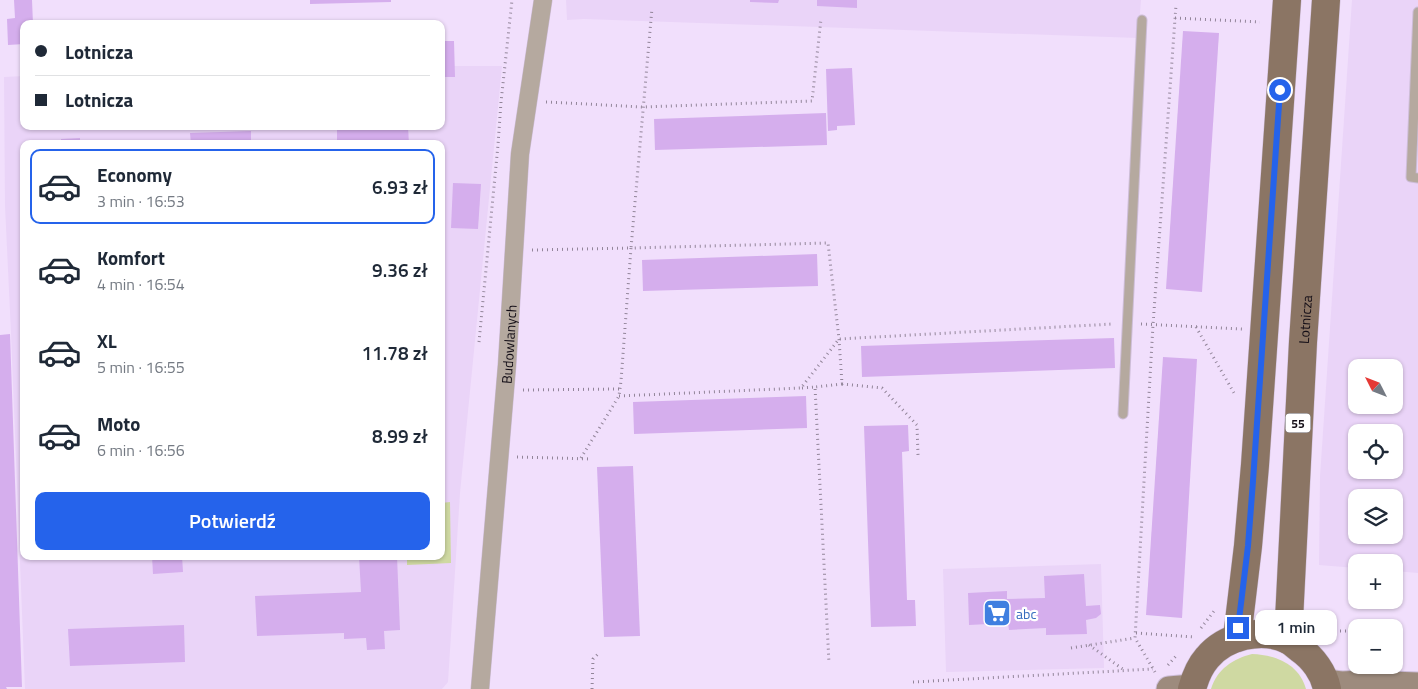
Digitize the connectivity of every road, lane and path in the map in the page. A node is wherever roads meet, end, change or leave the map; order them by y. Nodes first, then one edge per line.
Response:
1 (512, 0) edge
2 (543, 0) edge
3 (1286, 0) edge
4 (1326, 0) edge
5 (1176, 5) dead end
6 (652, 8) dead end
7 (1418, 12) edge
8 (1175, 18) junction
9 (821, 19) dead end
10 (1142, 20) dead end
11 (1260, 22) dead end
12 (528, 101) junction
13 (643, 106) junction
14 (1418, 178) edge
15 (631, 248) junction
16 (514, 251) junction
17 (1128, 323) junction
18 (1153, 325) junction
19 (1195, 327) junction
20 (1243, 330) dead end
21 (839, 339) junction
22 (479, 342) dead end
23 (842, 384) junction
24 (816, 387) junction
25 (620, 388) junction
26 (801, 388) junction
27 (505, 390) junction
28 (619, 396) junction
29 (1238, 399) dead end
30 (1123, 414) dead end
31 (918, 455) dead end
32 (499, 457) junction
33 (581, 458) junction
34 (592, 459) dead end
35 (1216, 609) dead end
36 (1320, 631) dead end
37 (1348, 631) edge
38 (1136, 633) junction
39 (1194, 637) junction
40 (1135, 638) junction
41 (1237, 638) junction
42 (1288, 640) junction
43 (1188, 643) dead end
44 (1089, 645) junction
45 (1070, 648) dead end
46 (1182, 650) dead end
47 (599, 653) dead end
48 (829, 663) dead end
49 (1153, 669) junction
50 (1124, 670) junction
51 (914, 682) dead end
52 (1175, 682) edge
53 (1418, 685) edge
54 (1327, 686) edge
55 (480, 689) edge
56 (592, 689) edge

1 - 22 path
2 - 12 street, Budowlanych
3 - 41 main road
4 - 42 main road, Lotnicza / 55
5 - 8 path
6 - 13 path
7 - 14 lane
8 - 11 path
8 - 18 path
9 - 13 path
10 - 17 lane
12 - 13 path
12 - 16 street, Budowlanych
13 - 15 path
15 - 16 path
15 - 21 path
15 - 25 path
16 - 27 street, Budowlanych
17 - 18 path
17 - 21 path
17 - 30 lane
18 - 19 path
18 - 38 path
19 - 20 path
19 - 29 path
21 - 23 path
21 - 26 path
23 - 24 path
23 - 31 path
24 - 26 path
24 - 48 path
25 - 27 path
25 - 28 path
26 - 28 path
27 - 32 street, Budowlanych
28 - 33 path
32 - 33 path
32 - 55 street, Budowlanych
33 - 34 path
35 - 39 path
36 - 37 path
38 - 39 path
38 - 40 path
39 - 43 path
40 - 44 path
40 - 49 path
41 - 42 main road
41 - 52 main road
42 - 54 main road
44 - 45 path
44 - 50 path
46 - 52 path
47 - 56 path
49 - 50 path
49 - 52 path
50 - 51 path
53 - 54 street

